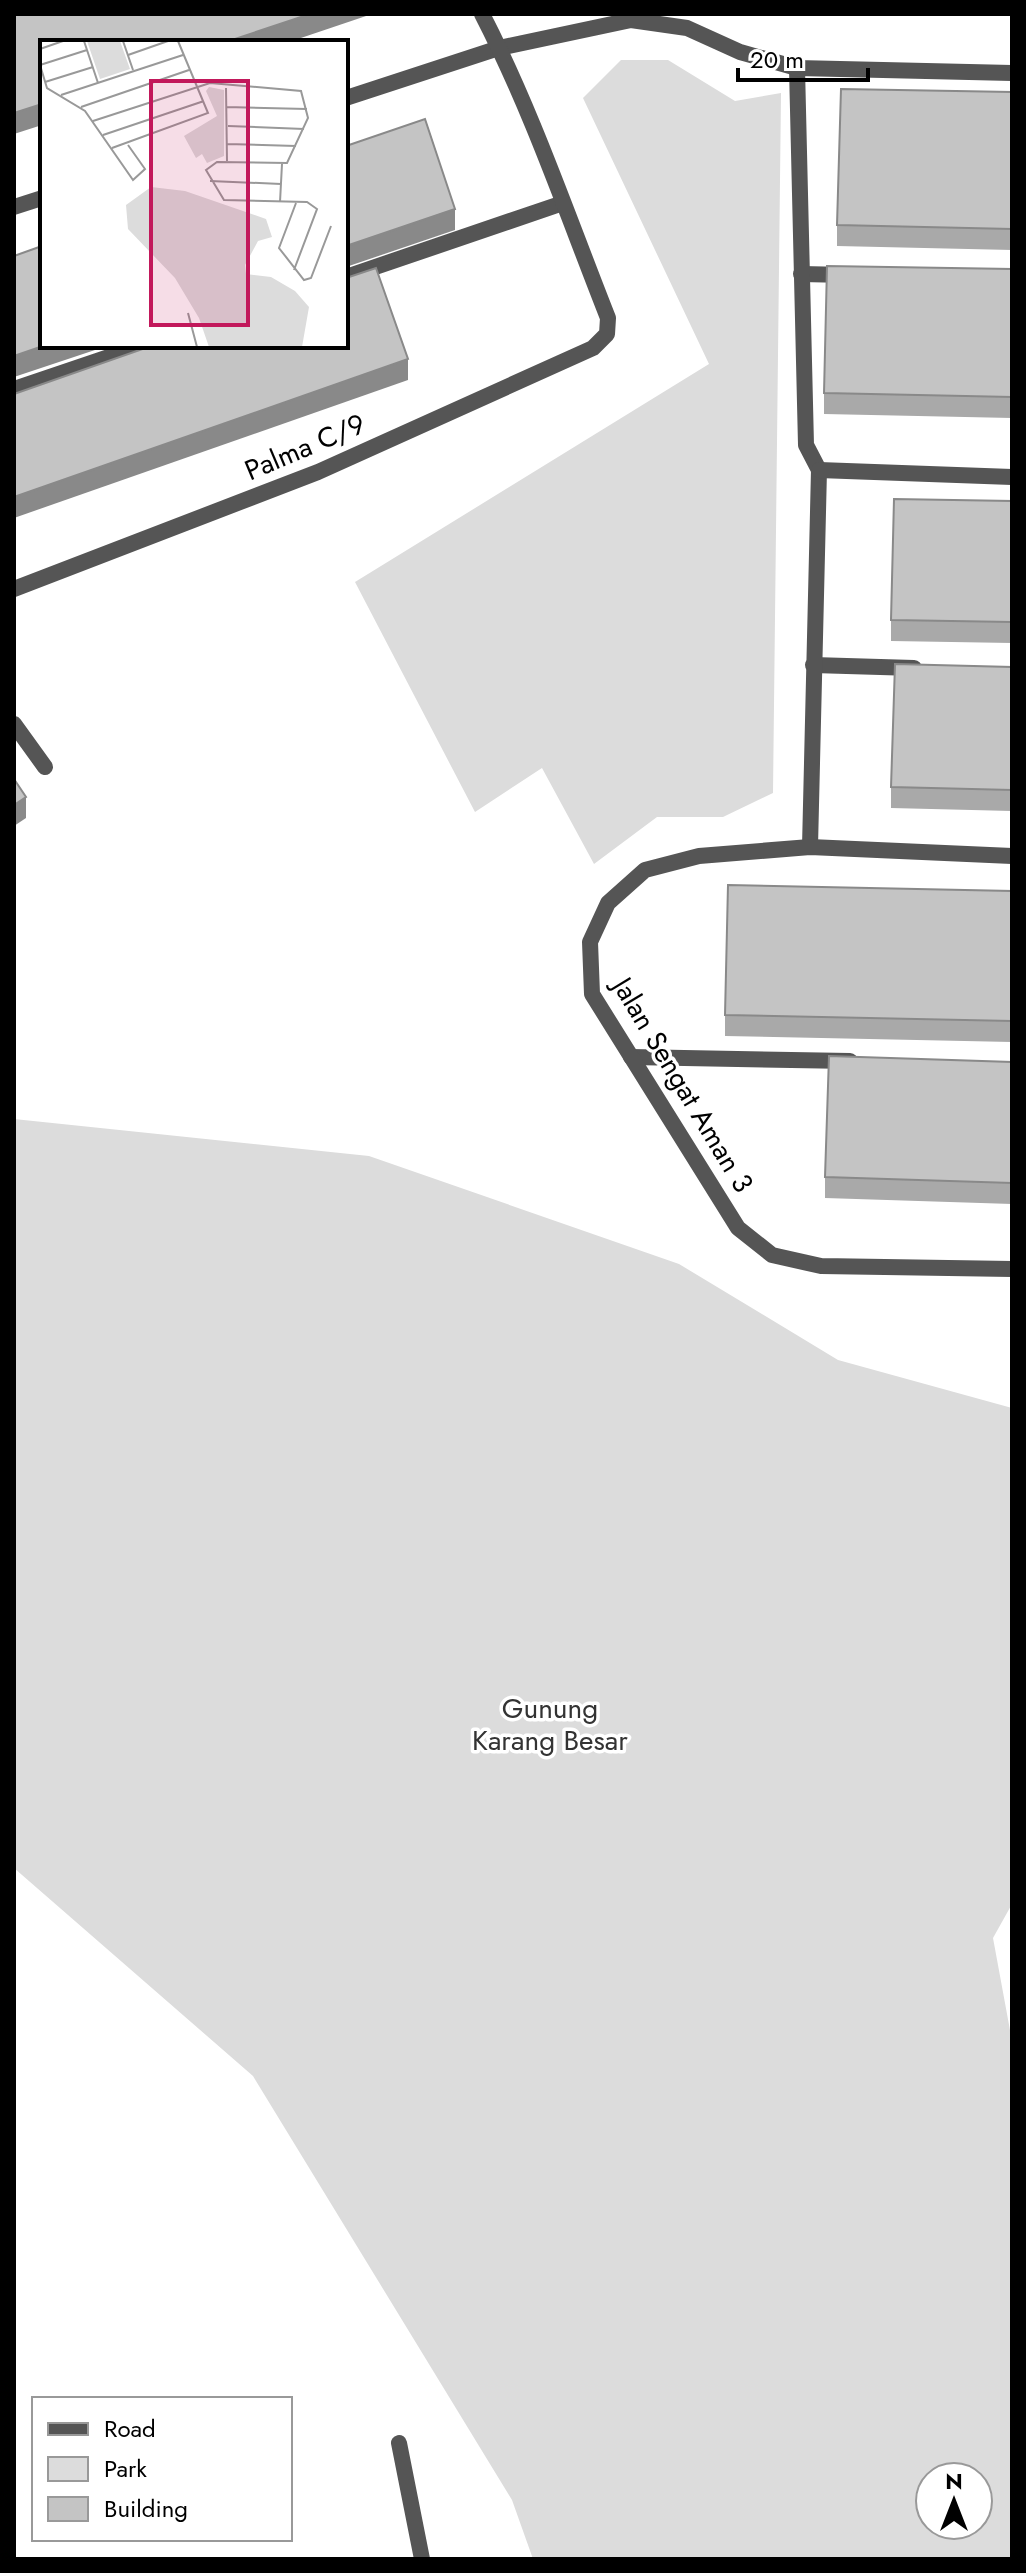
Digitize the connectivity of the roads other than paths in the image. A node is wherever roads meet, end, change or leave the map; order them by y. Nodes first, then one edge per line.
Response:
1 (482, 14) edge
2 (499, 48) junction
3 (797, 68) junction
4 (1012, 73) edge
5 (348, 97) edge
6 (40, 199) edge
7 (563, 203) junction
8 (14, 207) edge
9 (801, 274) junction
10 (861, 275) edge
11 (348, 276) edge
12 (135, 348) edge
13 (14, 389) edge
14 (819, 470) junction
15 (1012, 477) edge
16 (14, 589) edge
17 (813, 665) junction
18 (935, 669) edge
19 (14, 724) edge
20 (45, 767) dead end
21 (810, 847) junction
22 (1012, 856) edge
23 (631, 1057) junction
24 (869, 1062) edge
25 (1012, 1269) edge
26 (399, 2443) dead end
27 (422, 2559) edge

1 - 2 street
2 - 3 street
2 - 5 street
2 - 7 street
3 - 4 street
3 - 9 street
6 - 8 street
7 - 11 street
7 - 16 street, Palma C/9
9 - 10 street
9 - 14 street
12 - 13 street
14 - 15 street
14 - 17 street
17 - 18 street
17 - 21 street
19 - 20 street
21 - 22 street, Jalan Sengat Aman 3
21 - 23 street, Jalan Sengat Aman 3
23 - 24 street
23 - 25 street, Jalan Sengat Aman 3
26 - 27 street

